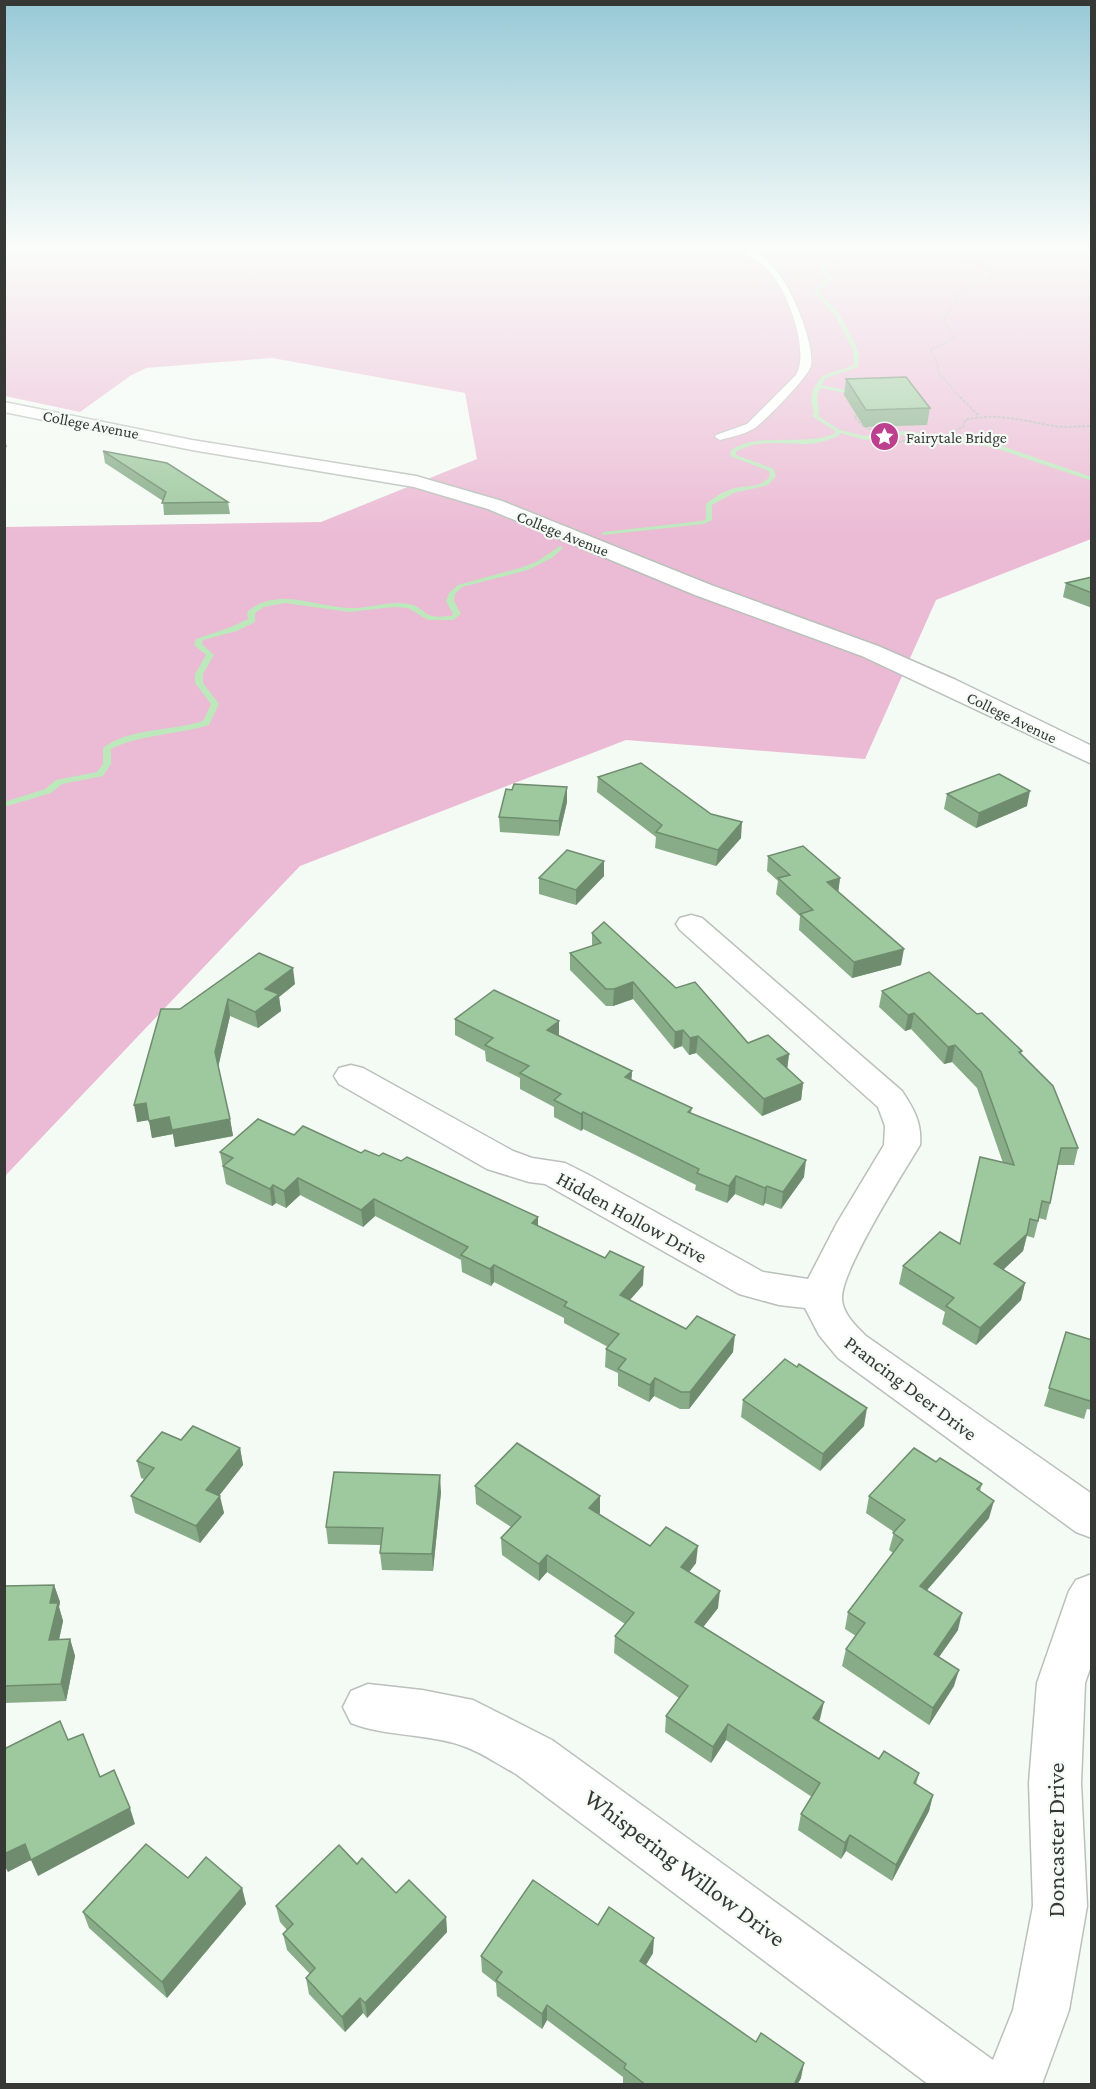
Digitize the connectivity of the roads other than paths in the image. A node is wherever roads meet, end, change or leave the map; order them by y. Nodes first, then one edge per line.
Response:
1 (806, 344) edge
2 (4, 407) edge
3 (720, 436) dead end
4 (1092, 756) edge
5 (691, 924) dead end
6 (351, 1076) dead end
7 (822, 1295) junction
8 (1092, 1519) edge
9 (1092, 1595) edge
10 (368, 1707) dead end
11 (976, 2085) edge
12 (1013, 2085) edge

1 - 3 lane
2 - 4 street, College Avenue
5 - 7 street
6 - 7 street, Hidden Hollow Drive
7 - 8 street, Prancing Deer Drive
9 - 12 street, Doncaster Drive
10 - 11 street, Whispering Willow Drive

